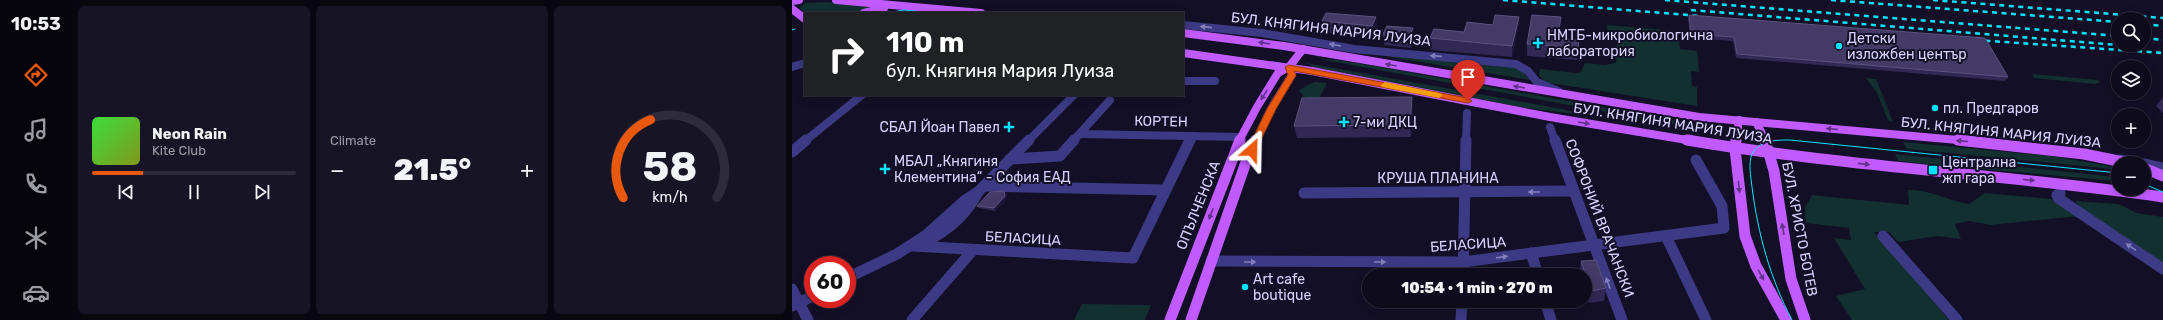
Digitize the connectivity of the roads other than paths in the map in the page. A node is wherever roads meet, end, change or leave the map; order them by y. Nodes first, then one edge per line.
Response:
1 (799, 0) edge
2 (836, 0) edge
3 (852, 0) edge
4 (794, 1) edge
5 (865, 2) junction
6 (896, 6) junction
7 (792, 8) edge
8 (869, 12) edge
9 (969, 12) edge
10 (804, 19) edge
11 (792, 20) edge
12 (804, 20) edge
13 (1184, 25) edge
14 (1184, 33) edge
15 (1303, 49) junction
16 (1184, 54) edge
17 (804, 63) edge
18 (792, 67) edge
19 (1289, 67) junction
20 (1184, 81) edge
21 (1215, 81) dead end
22 (861, 96) edge
23 (1073, 96) edge
24 (1112, 98) edge
25 (1585, 99) junction
26 (1467, 113) dead end
27 (1739, 120) junction
28 (1756, 122) junction
29 (1550, 127) dead end
30 (1080, 134) junction
31 (1192, 136) junction
32 (1241, 137) junction
33 (1735, 149) junction
34 (792, 152) edge
35 (1770, 154) junction
36 (2111, 158) edge
37 (1010, 159) junction
38 (1696, 160) dead end
39 (2151, 165) edge
40 (2163, 168) edge
41 (2151, 171) edge
42 (2163, 176) edge
43 (981, 189) junction
44 (1165, 190) junction
45 (1573, 191) junction
46 (1465, 192) junction
47 (1304, 193) dead end
48 (2060, 193) dead end
49 (2163, 196) edge
50 (1666, 236) junction
51 (1883, 236) dead end
52 (1594, 244) junction
53 (912, 246) junction
54 (973, 250) junction
55 (1532, 253) junction
56 (1211, 262) junction
57 (1463, 262) junction
58 (1463, 268) edge
59 (1536, 268) edge
60 (2163, 269) edge
61 (856, 274) edge
62 (792, 289) edge
63 (804, 300) edge
64 (795, 305) edge
65 (1462, 308) edge
66 (1547, 308) edge
67 (808, 320) edge
68 (912, 320) edge
69 (1170, 320) edge
70 (1191, 320) edge
71 (1461, 320) edge
72 (1551, 320) edge
73 (1622, 320) edge
74 (1706, 320) edge
75 (1786, 320) edge
76 (1805, 320) edge
77 (1957, 320) edge

1 - 4 main road
2 - 5 main road
3 - 5 main road
5 - 6 main road
6 - 8 main road
6 - 9 main road
7 - 10 main road
11 - 12 main road
25 -> 13 street, БУЛ. КНЯГИНЯ МАРИЯ ЛУИЗА
15 -> 14 main road, БУЛ. КНЯГИНЯ МАРИЯ ЛУИЗА
15 - 19 main road, ОПЪЛЧЕНСКА
25 -> 15 main road, БУЛ. КНЯГИНЯ МАРИЯ ЛУИЗА
16 - 19 main road, БУЛ. КНЯГИНЯ МАРИЯ ЛУИЗА
17 - 18 street
19 -> 32 main road, ОПЪЛЧЕНСКА
19 -> 33 main road, БУЛ. КНЯГИНЯ МАРИЯ ЛУИЗА
19 - 56 main road, ОПЪЛЧЕНСКА
20 - 21 street
22 - 34 street
23 - 37 street
24 - 30 street
25 - 27 main road, БУЛ. КНЯГИНЯ МАРИЯ ЛУИЗА
26 - 46 street
27 - 28 main road, БУЛ. КНЯГИНЯ МАРИЯ ЛУИЗА
27 - 33 main road
28 - 35 main road, БУЛ. ХРИСТО БОТЕВ
36 -> 28 main road, БУЛ. КНЯГИНЯ МАРИЯ ЛУИЗА
29 - 45 street, СОФРОНИЙ ВРАЧАНСКИ
30 - 31 street, КОРТЕН
30 - 37 street
31 - 32 street, КОРТЕН
31 - 44 street
32 -> 69 main road, ОПЪЛЧЕНСКА
33 - 35 main road, БУЛ. КНЯГИНЯ МАРИЯ ЛУИЗА
33 -> 75 main road
35 -> 49 main road, БУЛ. КНЯГИНЯ МАРИЯ ЛУИЗА
76 -> 35 main road, БУЛ. ХРИСТО БОТЕВ
37 - 43 street
38 - 50 street, БЕЛАСИЦА
39 - 40 street
41 - 42 main road
43 - 44 street
43 - 53 street
44 - 54 street, БЕЛАСИЦА
45 -> 46 street, КРУША ПЛАНИНА
45 - 52 street, СОФРОНИЙ ВРАЧАНСКИ
46 - 47 street, КРУША ПЛАНИНА
46 - 57 street
60 -> 48 street
50 - 52 street, БЕЛАСИЦА
50 - 74 street
51 - 77 street
52 - 55 street, БЕЛАСИЦА
73 -> 52 street, СОФРОНИЙ ВРАЧАНСКИ
53 - 54 street, БЕЛАСИЦА
53 - 61 street
54 - 68 street
57 -> 55 street, БЕЛАСИЦА
55 - 59 street
56 -> 57 street, БЕЛАСИЦА
56 - 70 main road, ОПЪЛЧЕНСКА
57 - 58 street
62 - 64 street
63 - 64 street
64 - 67 street
65 - 71 street
66 - 72 street

